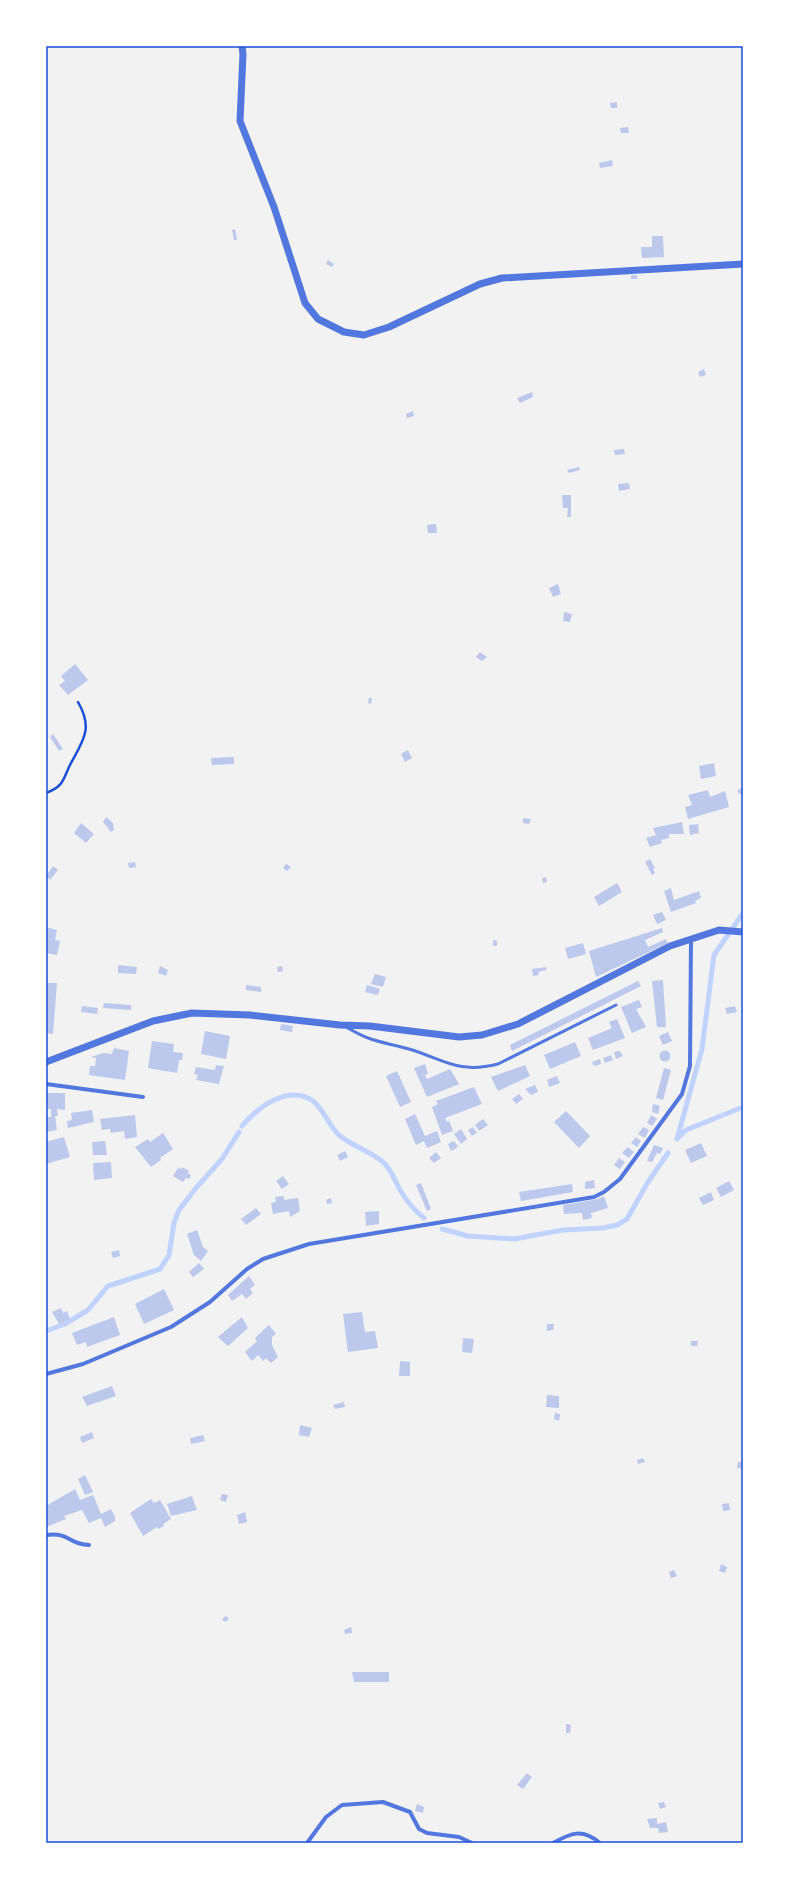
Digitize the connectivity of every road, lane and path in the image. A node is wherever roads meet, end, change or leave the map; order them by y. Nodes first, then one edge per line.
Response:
1 (242, 46) edge
2 (743, 264) edge
3 (78, 702) dead end
4 (46, 793) edge
5 (743, 932) edge
6 (692, 938) junction
7 (616, 1005) dead end
8 (340, 1025) junction
9 (46, 1062) edge
10 (46, 1084) edge
11 (143, 1097) dead end
12 (46, 1374) edge
13 (46, 1535) edge
14 (89, 1545) dead end
15 (307, 1843) edge
16 (472, 1843) edge
17 (553, 1843) edge
18 (600, 1843) edge

1 - 2 street
3 - 4 path
5 - 6 street
6 - 8 street
6 - 12 street
7 - 8 lane
8 - 9 street
10 - 11 street
13 - 14 street
15 - 16 street
17 - 18 street

